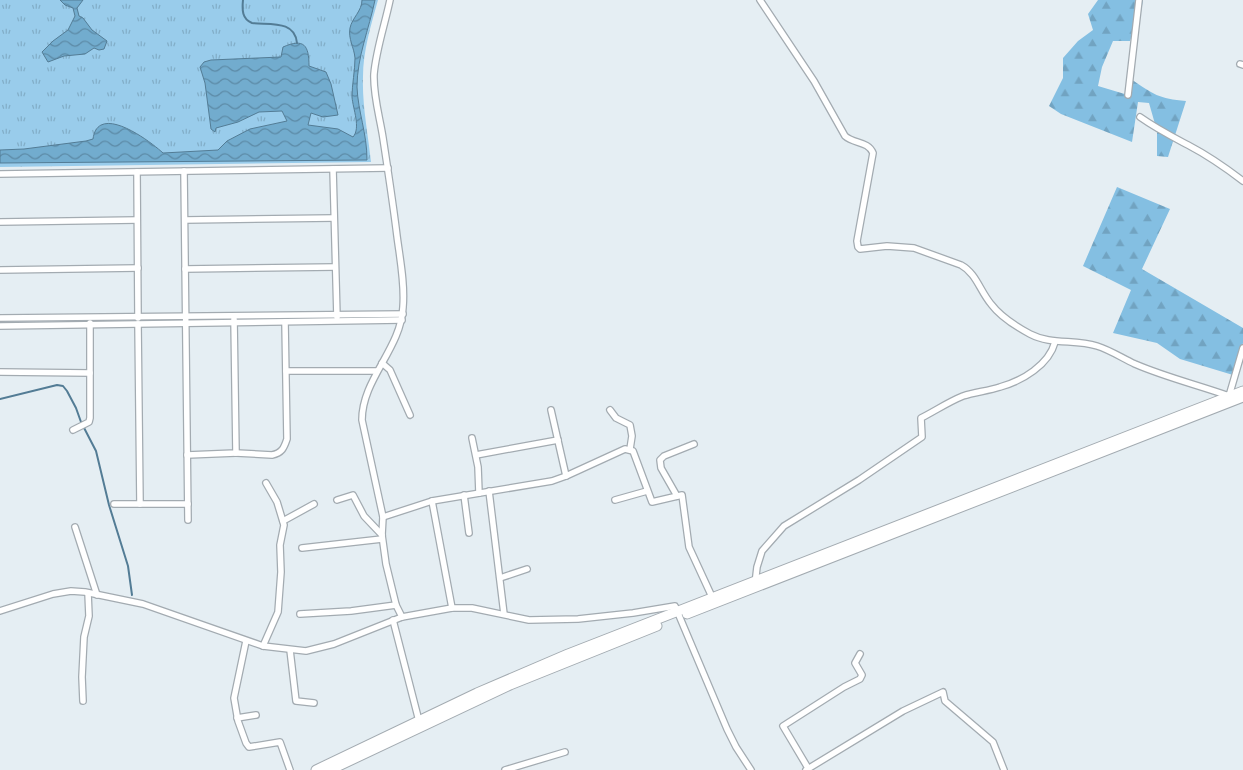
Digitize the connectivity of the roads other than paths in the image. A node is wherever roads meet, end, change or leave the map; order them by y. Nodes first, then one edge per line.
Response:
1 (390, 0) edge
2 (760, 0) edge
3 (1139, 0) edge
4 (1128, 95) dead end
5 (1140, 117) dead end
6 (388, 168) junction
7 (333, 169) junction
8 (184, 171) junction
9 (137, 172) junction
10 (0, 174) edge
11 (1243, 181) edge
12 (334, 218) junction
13 (137, 220) junction
14 (185, 220) junction
15 (0, 222) edge
16 (335, 267) junction
17 (138, 268) junction
18 (185, 269) junction
19 (0, 270) edge
20 (402, 317) junction
21 (0, 318) edge
22 (337, 318) junction
23 (234, 319) junction
24 (186, 320) junction
25 (90, 321) junction
26 (138, 321) junction
27 (285, 322) junction
28 (0, 326) edge
29 (1054, 342) junction
30 (1243, 348) edge
31 (382, 363) junction
32 (286, 371) junction
33 (377, 371) junction
34 (0, 372) edge
35 (90, 373) junction
36 (1229, 396) junction
37 (1242, 396) edge
38 (550, 410) dead end
39 (610, 410) dead end
40 (410, 415) dead end
41 (73, 430) dead end
42 (472, 438) dead end
43 (558, 440) junction
44 (694, 444) dead end
45 (630, 449) junction
46 (236, 453) junction
47 (187, 455) junction
48 (476, 455) junction
49 (566, 476) junction
50 (266, 483) dead end
51 (489, 491) junction
52 (647, 491) junction
53 (479, 493) junction
54 (464, 495) junction
55 (677, 496) junction
56 (337, 500) dead end
57 (615, 500) dead end
58 (432, 501) junction
59 (114, 504) dead end
60 (140, 504) junction
61 (188, 504) junction
62 (314, 504) dead end
63 (383, 517) junction
64 (188, 520) dead end
65 (283, 521) junction
66 (75, 527) dead end
67 (469, 533) dead end
68 (382, 537) junction
69 (302, 548) dead end
70 (527, 569) dead end
71 (500, 578) junction
72 (755, 584) junction
73 (88, 593) junction
74 (96, 594) junction
75 (714, 600) junction
76 (396, 604) junction
77 (452, 608) junction
78 (0, 610) edge
79 (300, 614) dead end
80 (504, 614) junction
81 (679, 614) junction
82 (402, 617) junction
83 (393, 620) junction
84 (246, 641) junction
85 (263, 646) junction
86 (290, 650) junction
87 (860, 654) dead end
88 (83, 701) dead end
89 (314, 703) dead end
90 (256, 715) dead end
91 (237, 718) junction
92 (419, 721) junction
93 (565, 752) dead end
94 (807, 769) edge
95 (290, 770) edge
96 (316, 770) edge
97 (330, 770) edge
98 (504, 770) edge
99 (751, 770) edge
100 (1004, 770) edge

1 - 6 street
2 - 29 street
3 - 4 street
5 - 11 street
6 - 7 street
6 - 20 street
7 - 8 street
7 - 12 street
8 - 9 street
8 - 14 street
9 - 10 street
9 - 13 street
12 - 14 street
12 - 16 street
13 - 15 street
13 - 17 street
14 - 18 street
16 - 18 street
16 - 22 street
17 - 19 street
17 - 26 street
18 - 24 street
20 - 22 street
20 - 31 street
21 - 25 street
22 - 23 street
22 - 27 street
23 - 24 street
23 - 27 street
23 - 46 street
24 - 26 street
24 - 47 street
25 - 26 street
25 - 28 street
25 - 35 street
26 - 60 street
27 - 32 street
29 - 36 street
29 - 72 street
30 - 36 street
31 - 33 street
31 - 40 street
32 - 33 street
32 - 46 street
33 - 63 street
34 - 35 street
35 - 41 street
36 - 37 main road
36 - 72 main road
37 - 72 main road
38 - 43 street
39 - 45 street
42 - 48 street
43 - 48 street
43 - 49 street
44 - 55 street
45 - 49 street
45 - 52 street
46 - 47 street
47 - 61 street
48 - 53 street
49 - 51 street
50 - 65 street
51 - 53 street
51 - 71 street
52 - 55 street
52 - 57 street
53 - 54 street
54 - 58 street
54 - 67 street
55 - 75 street
56 - 68 street
58 - 63 street
58 - 77 street
59 - 60 street
60 - 61 street
61 - 64 street
62 - 65 street
63 - 68 street
65 - 85 street
66 - 74 street
68 - 69 street
68 - 76 street
70 - 71 street
71 - 80 street
72 - 75 main road
73 - 74 street
73 - 78 street
73 - 88 street
74 - 84 street
75 - 81 main road
76 - 79 street
76 - 82 street
77 - 80 street
77 - 82 street
80 - 81 street
81 - 92 main road
81 - 97 main road
81 - 99 street
82 - 83 street
83 - 86 street
83 - 92 street
84 - 85 street
84 - 91 street
85 - 86 street
86 - 89 street
87 - 94 street
90 - 91 street
91 - 95 street
92 - 96 main road
93 - 98 street
94 - 100 street

